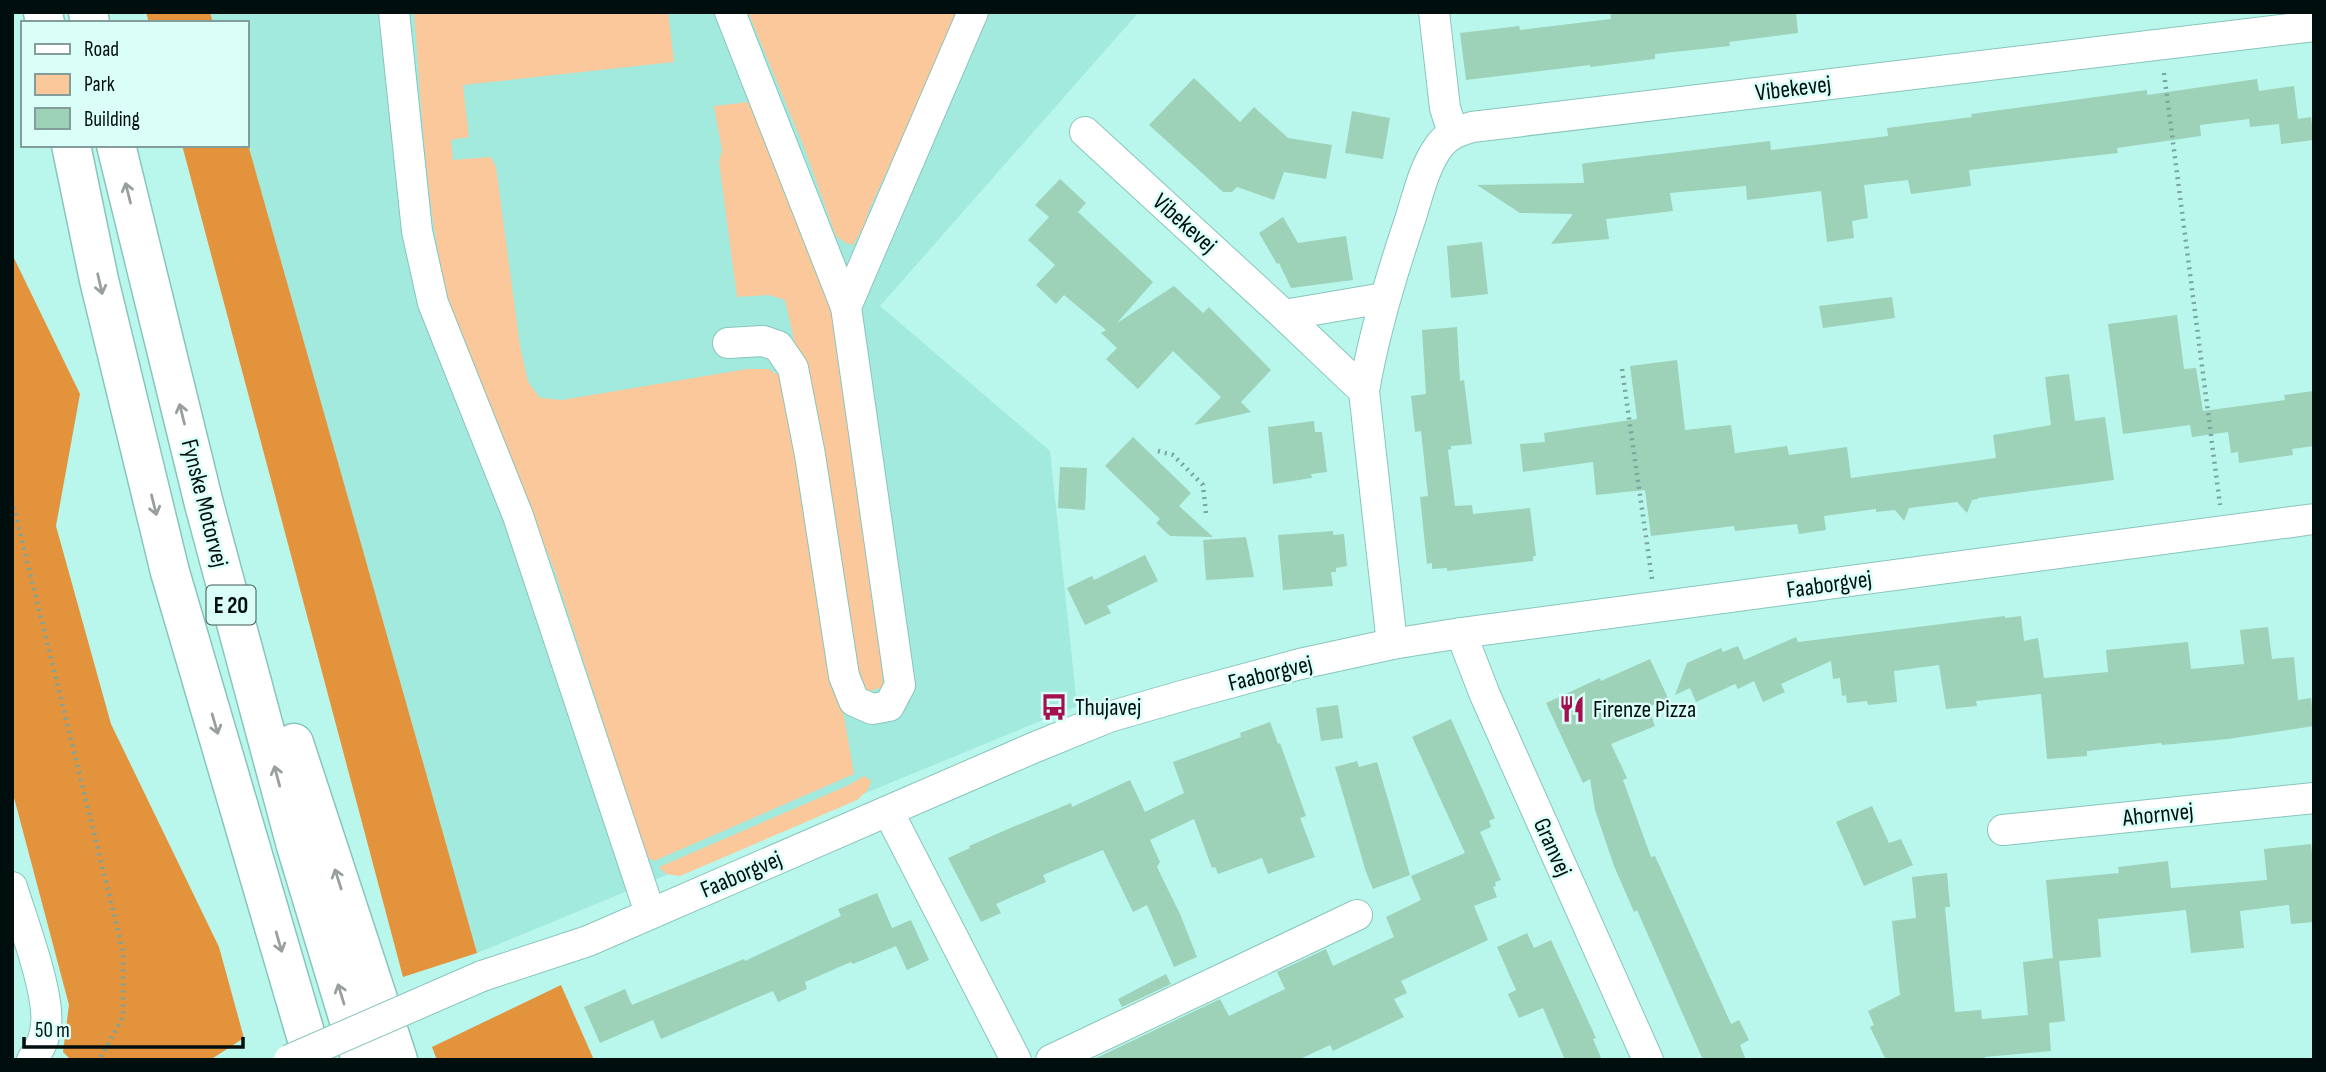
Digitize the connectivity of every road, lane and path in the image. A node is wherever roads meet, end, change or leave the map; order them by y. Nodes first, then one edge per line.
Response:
1 (394, 12) edge
2 (730, 12) edge
3 (973, 12) edge
4 (1434, 12) edge
5 (2314, 26) edge
6 (2160, 44) junction
7 (1085, 132) dead end
8 (1453, 133) junction
9 (71, 147) edge
10 (117, 147) edge
11 (1384, 298) junction
12 (846, 307) junction
13 (1284, 315) junction
14 (728, 342) dead end
15 (1622, 369) dead end
16 (1364, 391) junction
17 (1158, 451) dead end
18 (12, 500) edge
19 (204, 504) junction
20 (1206, 513) dead end
21 (2314, 519) edge
22 (2224, 530) junction
23 (1656, 607) junction
24 (1461, 633) junction
25 (1392, 644) junction
26 (2314, 798) edge
27 (888, 811) junction
28 (2003, 830) dead end
29 (12, 887) edge
30 (650, 913) junction
31 (1357, 915) dead end
32 (32, 1060) edge
33 (99, 1060) edge
34 (289, 1060) edge
35 (313, 1060) edge
36 (362, 1060) edge
37 (398, 1060) edge
38 (1016, 1060) edge
39 (1051, 1060) edge
40 (1648, 1060) edge

1 - 30 street
2 - 12 street
3 - 12 street
4 - 8 street
5 - 6 street, Vibekevej
6 - 8 street, Vibekevej
6 - 22 path
7 - 13 street, Vibekevej
8 - 11 street
9 -> 35 highway, Fynske Motorvej / E 20
19 -> 10 highway, Fynske Motorvej / E 20
11 - 13 street
11 - 16 street
12 - 14 street
13 - 16 street, Vibekevej
15 - 23 path
16 - 25 street
17 - 20 path
18 - 33 path
36 -> 19 highway, Fynske Motorvej / E 20
37 -> 19 highway
21 - 22 street, Faaborgvej
22 - 23 street, Faaborgvej
23 - 24 street, Faaborgvej
24 - 25 street, Faaborgvej
24 - 40 street, Granvej
25 - 27 street, Faaborgvej
26 - 28 street, Ahornvej
27 - 30 street, Faaborgvej
27 - 38 street
29 - 32 street
30 - 34 street, Faaborgvej, bridge
31 - 39 street

